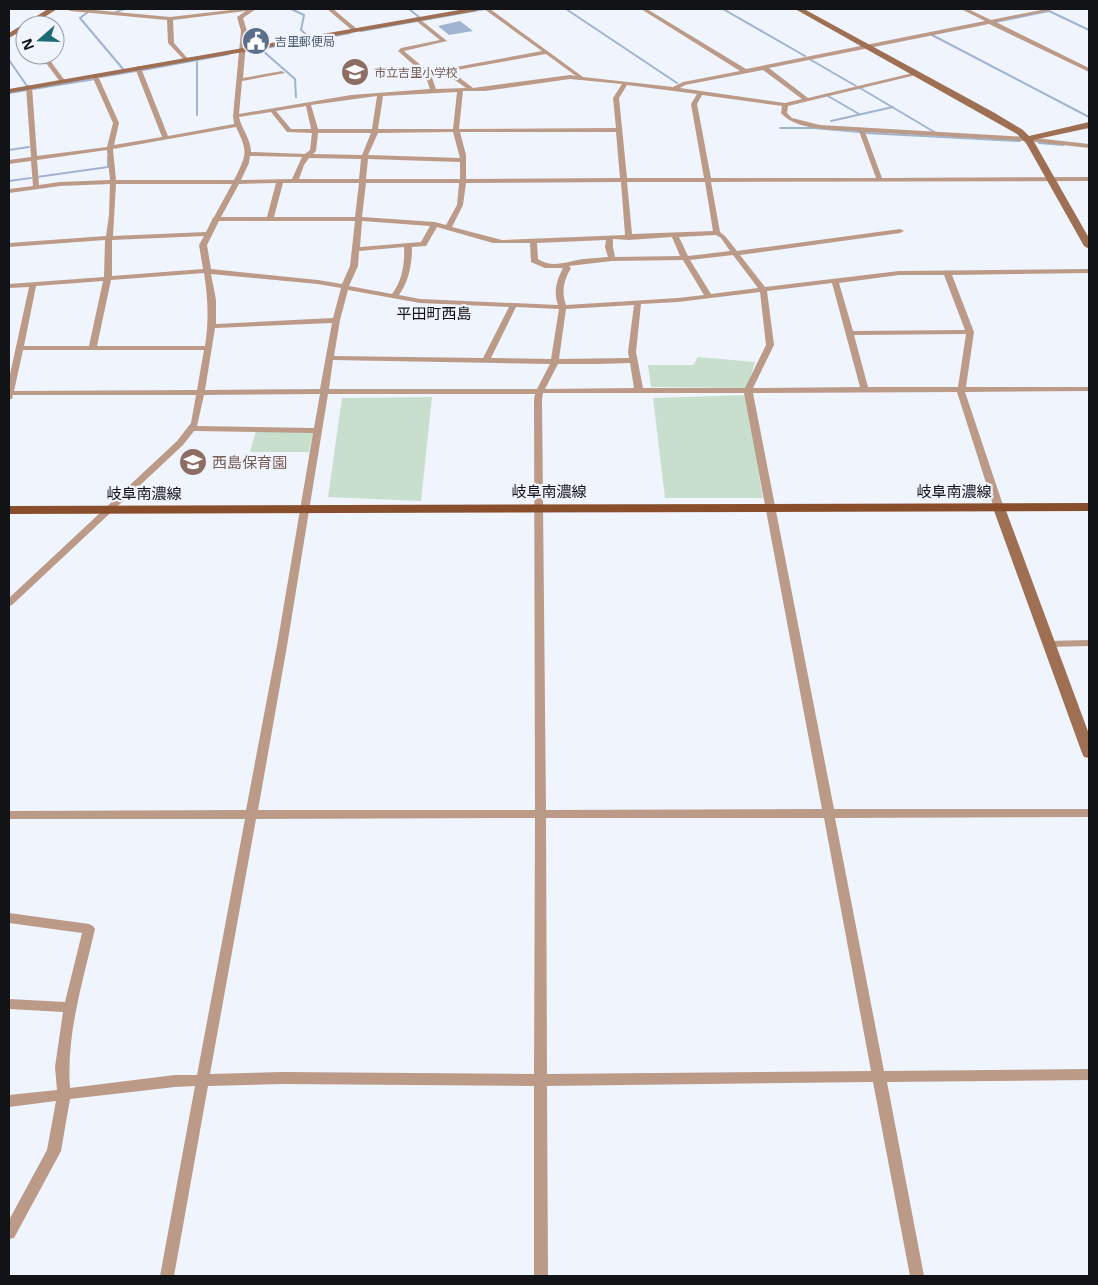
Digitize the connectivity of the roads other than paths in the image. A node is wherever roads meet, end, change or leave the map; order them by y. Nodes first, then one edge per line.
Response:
1 (70, 9) edge
2 (185, 9) edge
3 (252, 9) edge
4 (330, 9) edge
5 (476, 9) edge
6 (487, 9) edge
7 (644, 9) edge
8 (799, 9) edge
9 (964, 9) edge
10 (1053, 9) edge
11 (170, 19) junction
12 (180, 19) junction
13 (417, 19) junction
14 (990, 22) junction
15 (355, 30) junction
16 (867, 46) junction
17 (241, 50) junction
18 (547, 52) junction
19 (186, 60) junction
20 (50, 65) edge
21 (138, 68) junction
22 (762, 68) junction
23 (1089, 70) edge
24 (447, 71) junction
25 (744, 71) junction
26 (282, 73) dead end
27 (428, 74) junction
28 (917, 74) junction
29 (96, 76) junction
30 (581, 78) junction
31 (239, 80) junction
32 (63, 82) junction
33 (626, 82) junction
34 (29, 87) junction
35 (674, 88) junction
36 (471, 89) junction
37 (433, 90) junction
38 (460, 90) junction
39 (9, 91) edge
40 (700, 93) junction
41 (380, 94) junction
42 (806, 99) junction
43 (308, 104) junction
44 (785, 105) junction
45 (272, 110) junction
46 (236, 116) junction
47 (236, 125) junction
48 (1089, 125) edge
49 (618, 130) junction
50 (317, 131) junction
51 (375, 131) junction
52 (456, 131) junction
53 (862, 131) junction
54 (165, 137) junction
55 (1027, 139) junction
56 (1089, 146) edge
57 (110, 148) junction
58 (248, 154) junction
59 (306, 155) junction
60 (365, 156) junction
61 (33, 159) junction
62 (463, 160) junction
63 (9, 162) edge
64 (1052, 179) junction
65 (1089, 179) edge
66 (880, 180) junction
67 (463, 181) junction
68 (623, 181) junction
69 (708, 181) junction
70 (113, 182) junction
71 (235, 182) junction
72 (280, 182) junction
73 (295, 182) junction
74 (363, 182) junction
75 (36, 187) junction
76 (9, 191) edge
77 (270, 218) junction
78 (216, 219) junction
79 (359, 219) junction
80 (435, 224) junction
81 (448, 227) junction
82 (900, 231) dead end
83 (717, 233) junction
84 (208, 234) junction
85 (675, 235) junction
86 (109, 238) junction
87 (629, 238) junction
88 (610, 239) junction
89 (533, 242) junction
90 (9, 245) edge
91 (408, 245) junction
92 (1089, 246) edge
93 (356, 249) junction
94 (736, 254) junction
95 (686, 258) junction
96 (612, 259) junction
97 (565, 265) junction
98 (206, 270) junction
99 (1089, 271) edge
100 (947, 272) junction
101 (108, 277) junction
102 (836, 281) junction
103 (34, 284) junction
104 (9, 286) edge
105 (345, 286) junction
106 (763, 290) junction
107 (394, 296) junction
108 (710, 296) junction
109 (638, 302) junction
110 (514, 304) junction
111 (563, 307) junction
112 (336, 320) junction
113 (212, 326) junction
114 (970, 332) junction
115 (850, 333) junction
116 (20, 348) junction
117 (208, 348) junction
118 (92, 349) junction
119 (330, 358) junction
120 (486, 360) junction
121 (634, 360) junction
122 (555, 362) junction
123 (960, 389) junction
124 (1089, 389) edge
125 (748, 390) junction
126 (865, 390) junction
127 (540, 391) junction
128 (639, 391) junction
129 (201, 392) junction
130 (324, 392) junction
131 (9, 394) edge
132 (193, 428) junction
133 (317, 431) junction
134 (771, 507) junction
135 (1089, 507) edge
136 (540, 508) junction
137 (999, 508) junction
138 (111, 509) junction
139 (304, 509) junction
140 (9, 510) edge
141 (9, 603) edge
142 (1089, 643) edge
143 (1048, 644) junction
144 (1089, 752) edge
145 (541, 813) junction
146 (829, 813) junction
147 (1089, 813) edge
148 (251, 814) junction
149 (9, 815) edge
150 (9, 918) edge
151 (9, 1004) edge
152 (70, 1007) junction
153 (1089, 1074) edge
154 (878, 1076) junction
155 (541, 1080) junction
156 (202, 1081) junction
157 (64, 1094) junction
158 (9, 1102) edge
159 (9, 1232) edge
160 (167, 1276) edge
161 (541, 1276) edge
162 (917, 1276) edge

1 - 11 street
2 - 12 street
3 - 12 street
3 - 17 street
4 - 15 street
5 - 13 street
6 - 18 street
7 - 25 street
8 - 16 street
9 - 14 street
10 - 14 street
11 - 12 street
11 - 19 street
13 - 15 street
13 - 27 street
14 - 16 street
14 - 23 street
15 - 17 street
16 - 22 street
16 - 28 street
17 - 19 street
17 - 31 street
18 - 24 street
18 - 30 street
19 - 21 street
20 - 32 street
21 - 29 street
21 - 54 street
22 - 25 street
22 - 42 street
24 - 27 street
24 - 36 street
25 - 35 street
26 - 31 street
27 - 37 street
28 - 42 street
28 - 55 street
29 - 32 street
29 - 57 street
30 - 33 street
30 - 36 street
31 - 46 street
32 - 34 street
33 - 35 street
33 - 49 street
34 - 39 street
34 - 61 street
35 - 40 street
36 - 38 street
37 - 38 street
37 - 41 street
38 - 52 street
40 - 44 street
40 - 69 street
41 - 43 street
41 - 51 street
42 - 44 street
43 - 45 street
43 - 50 street
44 - 53 street
45 - 46 street
45 - 50 street
46 - 47 street
47 - 54 street
47 - 58 street
48 - 55 street
49 - 52 street
49 - 68 street
50 - 51 street
50 - 59 street
51 - 52 street
51 - 60 street
52 - 62 street
53 - 55 street
53 - 66 street
54 - 57 street
55 - 56 street
55 - 64 street
57 - 61 street
57 - 70 street
58 - 59 street
58 - 71 street
59 - 60 street
59 - 73 street
60 - 62 street
60 - 74 street
61 - 63 street
61 - 75 street
62 - 67 street
64 - 65 street
64 - 66 street
64 - 92 street
66 - 69 street
67 - 68 street
67 - 74 street
67 - 81 street
68 - 69 street
68 - 87 street
69 - 83 street
70 - 71 street
70 - 75 street
70 - 86 street
71 - 72 street
71 - 78 street
72 - 73 street
72 - 77 street
73 - 74 street
74 - 79 street
75 - 76 street
77 - 78 street
77 - 79 street
78 - 84 street
79 - 80 street
79 - 93 street
80 - 81 street
80 - 91 street
81 - 89 street
82 - 94 street
83 - 85 street
83 - 94 street
84 - 86 street
84 - 98 street
85 - 87 street
85 - 95 street
86 - 90 street
86 - 101 street
87 - 88 street
88 - 89 street
88 - 96 street
89 - 97 street
91 - 93 street
91 - 107 street
93 - 105 street
94 - 95 street
94 - 106 street
95 - 96 street
95 - 108 street
96 - 97 street
97 - 111 street
98 - 101 street
98 - 105 street
98 - 113 street
99 - 100 street
100 - 102 street
100 - 114 street
101 - 103 street
101 - 118 street
102 - 106 street
102 - 115 street
103 - 104 street
103 - 116 street
105 - 107 street
105 - 112 street
106 - 108 street
106 - 125 street
107 - 110 street
108 - 109 street
109 - 111 street
109 - 121 street
110 - 111 street
110 - 120 street
111 - 122 street
112 - 113 street
112 - 119 street
113 - 117 street
114 - 115 street
114 - 123 street
115 - 126 street
116 - 118 street
116 - 131 street
117 - 118 street
117 - 129 street
119 - 120 street
119 - 130 street
120 - 122 street
121 - 122 street
121 - 128 street
122 - 127 street
123 - 124 street
123 - 126 street
123 - 137 street
125 - 126 street
125 - 128 street
125 - 134 street
127 - 128 street
127 - 130 street
127 - 136 street
129 - 130 street
129 - 131 street
129 - 132 street
130 - 133 street
132 - 133 street
132 - 138 street
133 - 139 street
134 - 136 main road, 岐阜南濃線
134 - 137 main road, 岐阜南濃線
134 - 146 street
135 - 137 main road, 岐阜南濃線
136 - 139 main road, 岐阜南濃線
136 - 145 street
137 - 143 street
138 - 139 main road, 岐阜南濃線
138 - 140 main road, 岐阜南濃線
138 - 141 street
139 - 148 street
142 - 143 street
143 - 144 street
145 - 146 street
145 - 148 street
145 - 155 street
146 - 147 street
146 - 154 street
148 - 149 street
148 - 156 street
150 - 152 street
151 - 152 street
152 - 157 street
153 - 154 street
154 - 155 street
154 - 162 street
155 - 156 street
155 - 161 street
156 - 157 street
156 - 160 street
157 - 158 street
157 - 159 street

